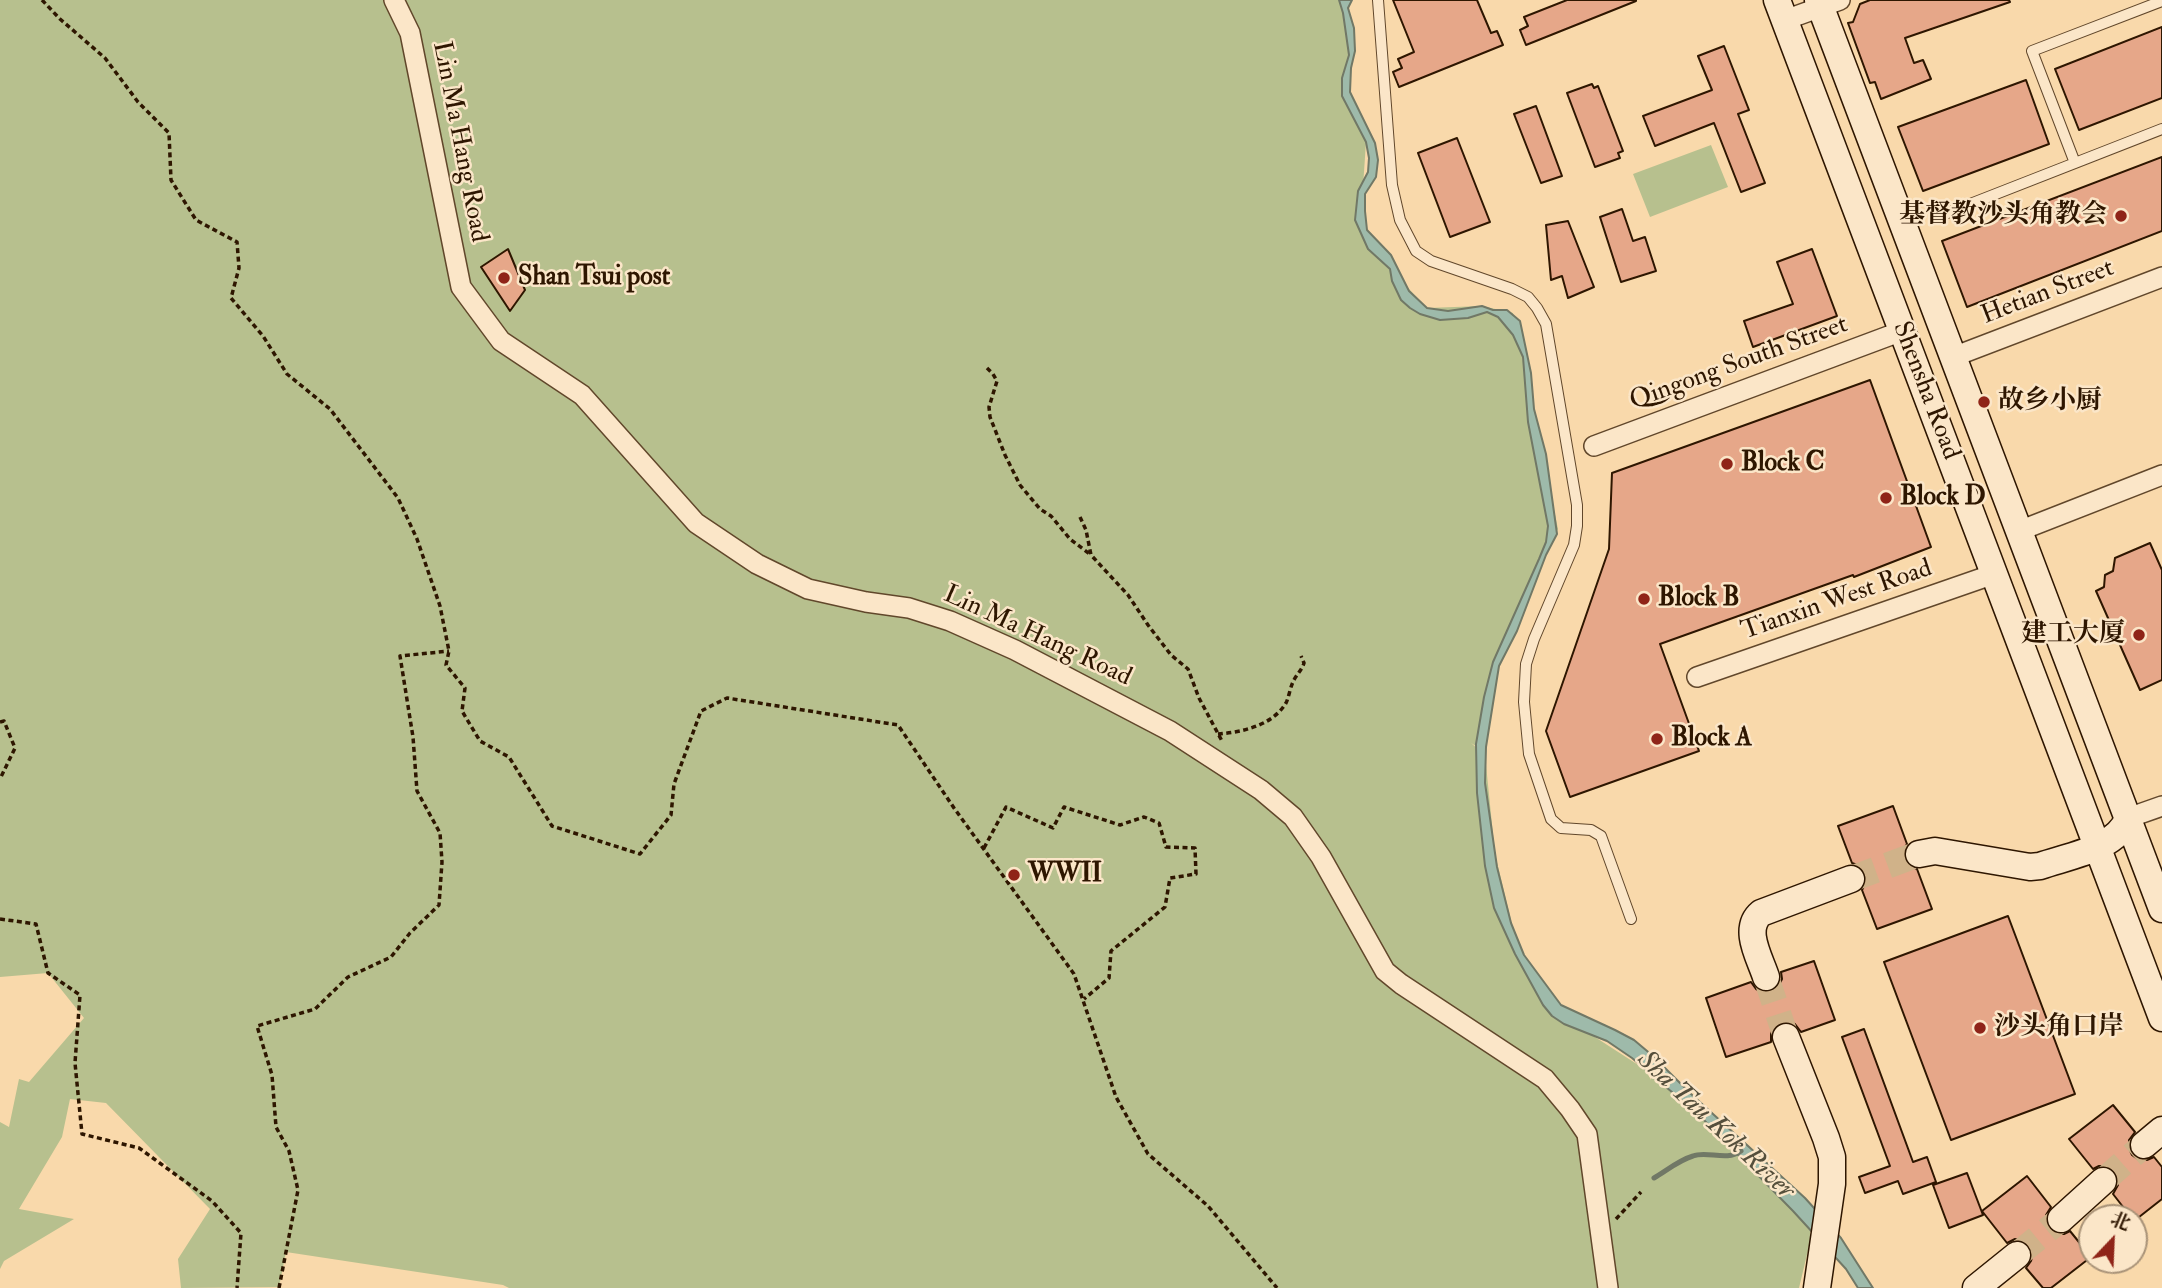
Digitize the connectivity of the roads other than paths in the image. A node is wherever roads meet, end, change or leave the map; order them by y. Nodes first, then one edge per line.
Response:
1 (394, 0) edge
2 (1378, 0) edge
3 (2162, 1) edge
4 (1826, 2) edge
5 (1781, 10) edge
6 (2162, 129) edge
7 (2075, 163) junction
8 (1937, 217) dead end
9 (2162, 277) edge
10 (1902, 331) junction
11 (1953, 357) junction
12 (1594, 446) dead end
13 (2162, 475) edge
14 (2019, 531) junction
15 (1994, 573) junction
16 (1697, 677) dead end
17 (2162, 806) edge
18 (2128, 818) junction
19 (2097, 847) junction
20 (1919, 854) tunnel mouth
21 (1851, 879) tunnel mouth
22 (2162, 909) edge
23 (1631, 919) dead end
24 (1766, 977) tunnel mouth
25 (2162, 1018) edge
26 (1786, 1037) tunnel mouth
27 (2103, 1181) tunnel mouth
28 (2061, 1219) tunnel mouth
29 (2017, 1255) tunnel mouth
30 (1608, 1288) edge
31 (1817, 1288) edge
32 (1976, 1288) edge

1 - 30 street, Lin Ma Hang Road
2 - 23 lane
3 - 7 lane
4 - 5 street
4 - 11 main road, Shensha Road
5 - 10 main road, Shensha Road
6 - 7 lane
7 - 8 lane
9 - 11 street, Hetian Street
10 - 12 street, Qingong South Street
10 - 15 main road, Shensha Road
11 - 14 main road, Shensha Road
13 - 14 street
14 - 18 main road, Shensha Road
15 - 16 street, Tianxin West Road
15 - 19 main road, Shensha Road
17 - 18 street
18 - 19 main road
18 - 22 main road, Shensha Road
19 - 20 main road
19 - 25 main road, Shensha Road
21 - 24 main road
26 - 31 main road
27 - 28 main road
29 - 32 main road

